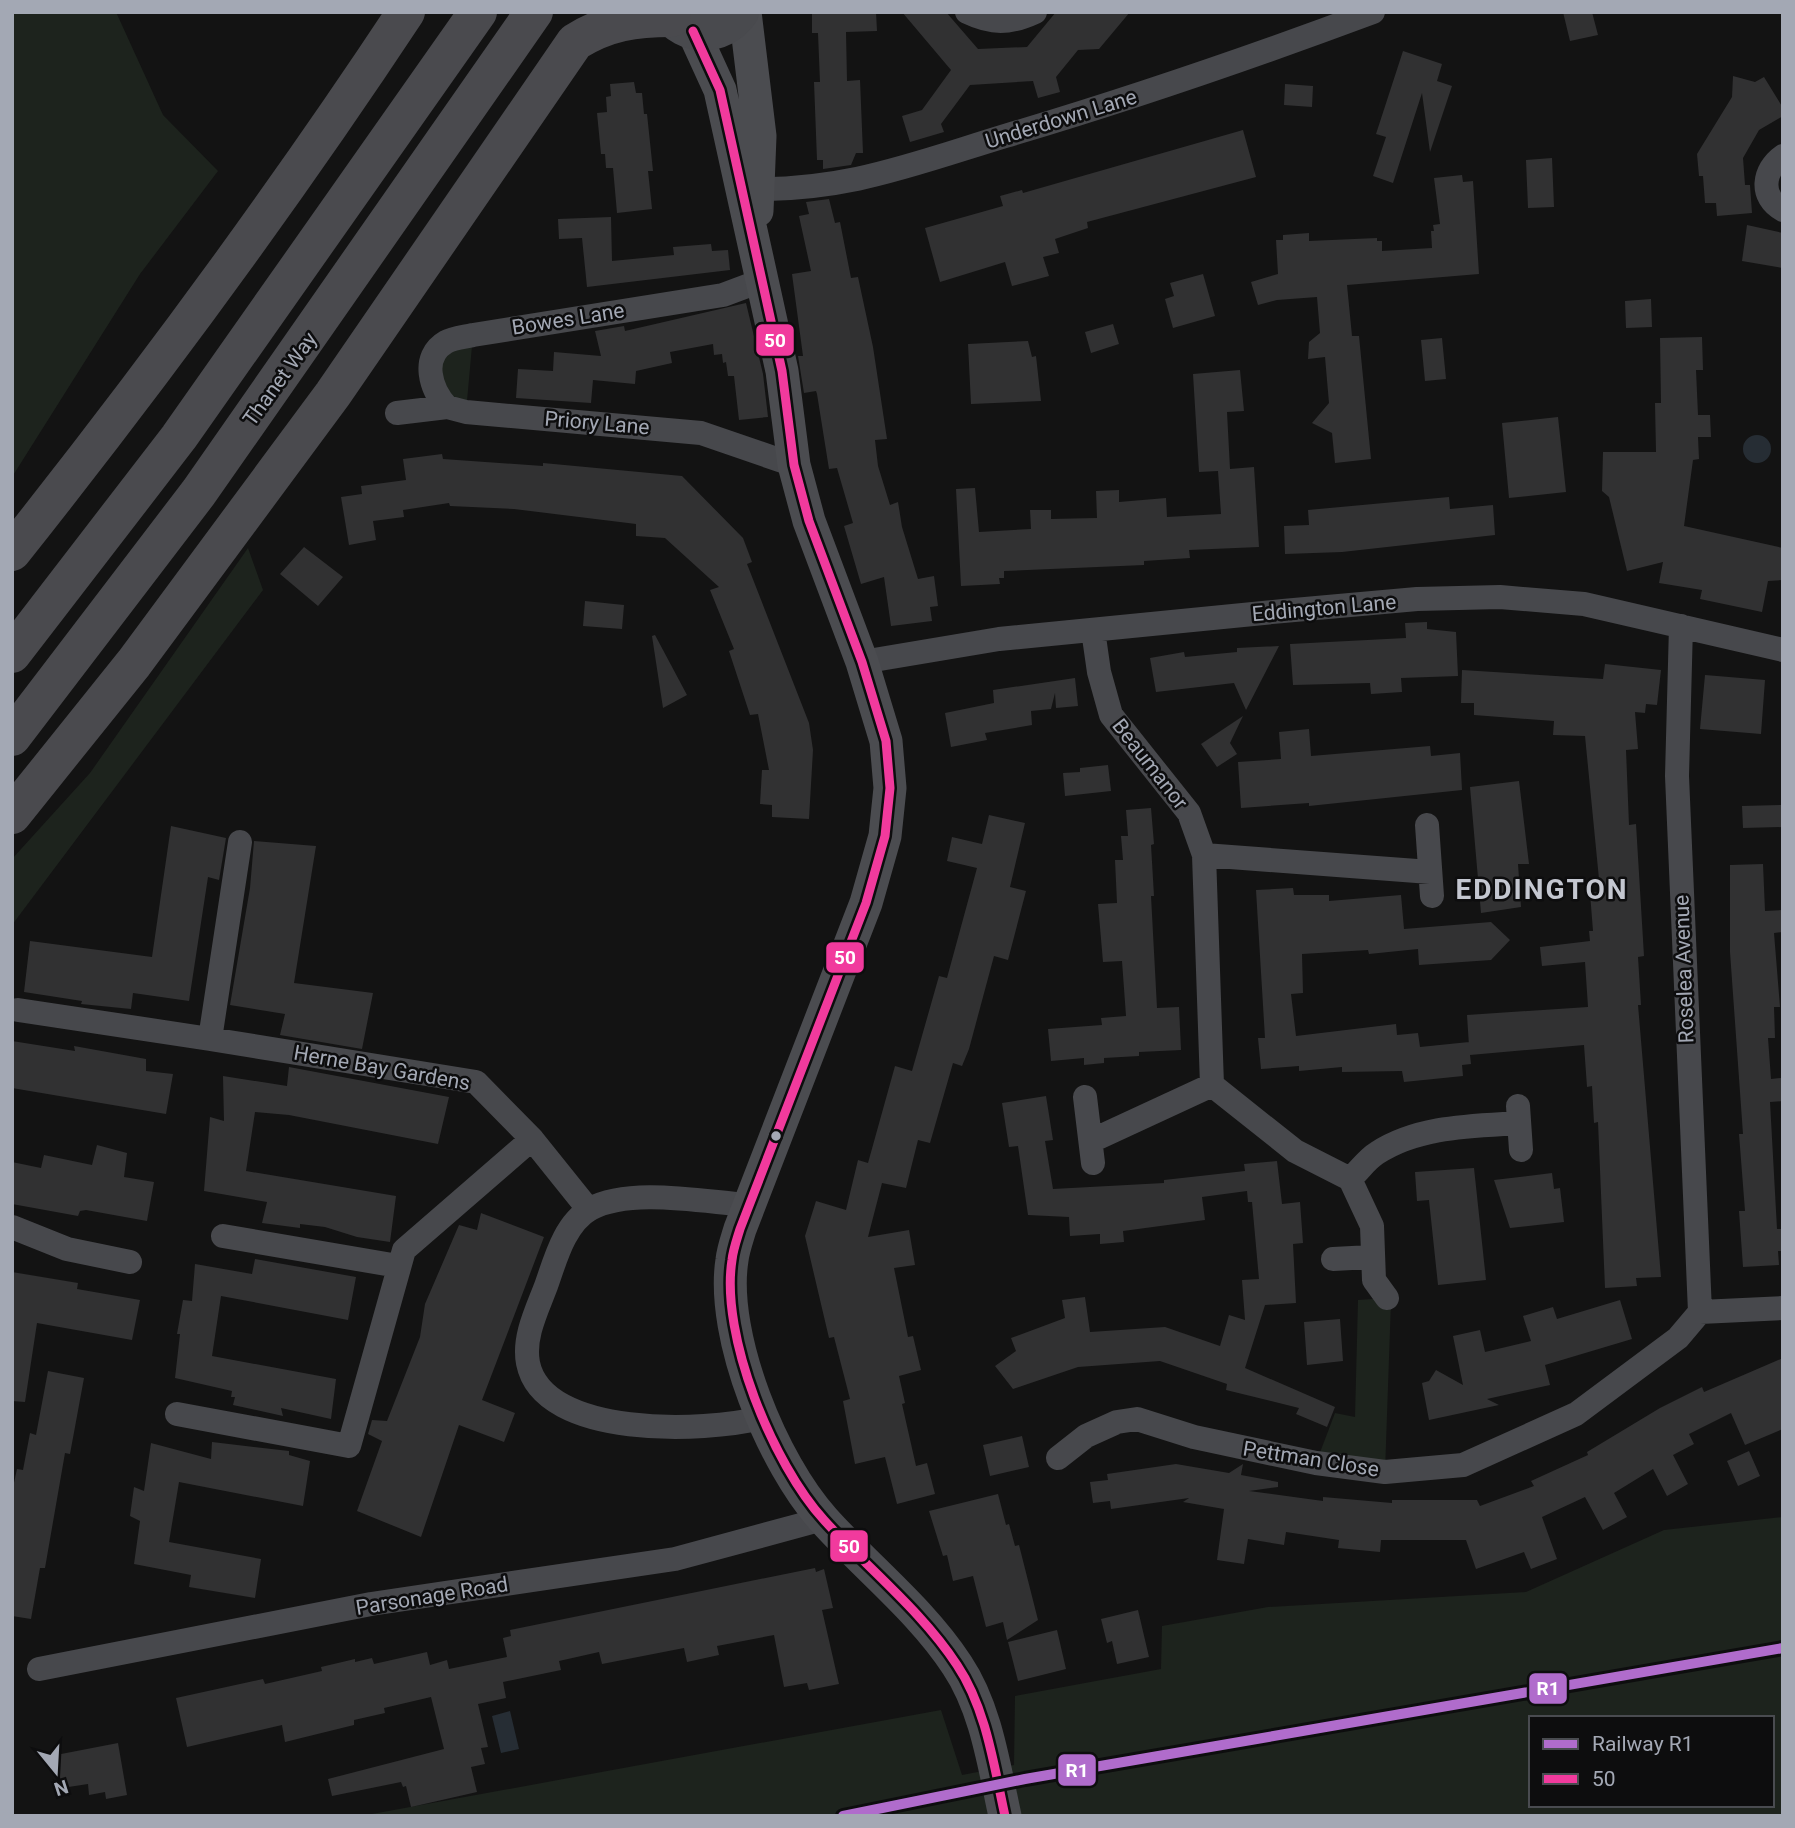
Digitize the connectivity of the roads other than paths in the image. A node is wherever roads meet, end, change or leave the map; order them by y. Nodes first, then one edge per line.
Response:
1 (388, 12) edge
2 (406, 12) edge
3 (478, 12) edge
4 (534, 12) edge
5 (742, 12) edge
6 (967, 12) edge
7 (1035, 12) edge
8 (1373, 12) edge
9 (678, 20) edge
10 (352, 94) junction
11 (1783, 156) edge
12 (750, 189) junction
13 (1783, 211) edge
14 (763, 280) junction
15 (447, 407) junction
16 (397, 413) dead end
17 (794, 465) junction
18 (12, 551) edge
19 (1681, 626) junction
20 (1093, 630) junction
21 (1783, 650) edge
22 (12, 654) edge
23 (862, 662) junction
24 (12, 737) edge
25 (12, 815) edge
26 (1427, 825) dead end
27 (240, 842) dead end
28 (1204, 855) junction
29 (18, 1010) dead end
30 (210, 1039) junction
31 (1212, 1085) junction
32 (1085, 1097) dead end
33 (532, 1139) junction
34 (1521, 1150) dead end
35 (1350, 1179) junction
36 (748, 1205) junction
37 (589, 1210) junction
38 (12, 1227) edge
39 (223, 1236) dead end
40 (1371, 1257) junction
41 (1333, 1259) dead end
42 (130, 1262) dead end
43 (398, 1266) junction
44 (1387, 1298) dead end
45 (1783, 1308) edge
46 (1700, 1312) junction
47 (177, 1414) dead end
48 (762, 1418) junction
49 (1058, 1458) dead end
50 (823, 1519) junction
51 (39, 1669) dead end
52 (1005, 1816) edge

1 - 10 highway
2 - 10 highway
3 - 22 highway
4 - 24 highway, Thanet Way
5 - 9 main road
5 - 12 main road
6 - 7 street
8 - 12 street, Underdown Lane
9 - 12 main road
9 - 25 highway
10 - 18 highway
11 - 13 street
12 - 14 main road
14 - 15 street, Bowes Lane
14 - 17 main road
15 - 16 street, Priory Lane
15 - 17 street, Priory Lane
17 - 23 main road
19 - 20 street, Eddington Lane
19 - 21 street, Eddington Lane
19 - 46 street, Roselea Avenue
20 - 23 street, Eddington Lane
20 - 28 street, Beaumanor
23 - 36 main road
26 - 28 street
27 - 30 street
28 - 31 street, Beaumanor
29 - 30 street, Herne Bay Gardens
30 - 33 street, Herne Bay Gardens
31 - 32 street
31 - 35 street
33 - 37 street, Herne Bay Gardens
33 - 43 street
34 - 35 street
35 - 40 street
36 - 37 street
36 - 48 main road
37 - 48 street
38 - 42 street
39 - 43 street
40 - 41 street
40 - 44 street
43 - 47 street
45 - 46 street
46 - 49 street, Pettman Close
48 - 50 main road
50 - 51 street, Parsonage Road
50 - 52 main road

